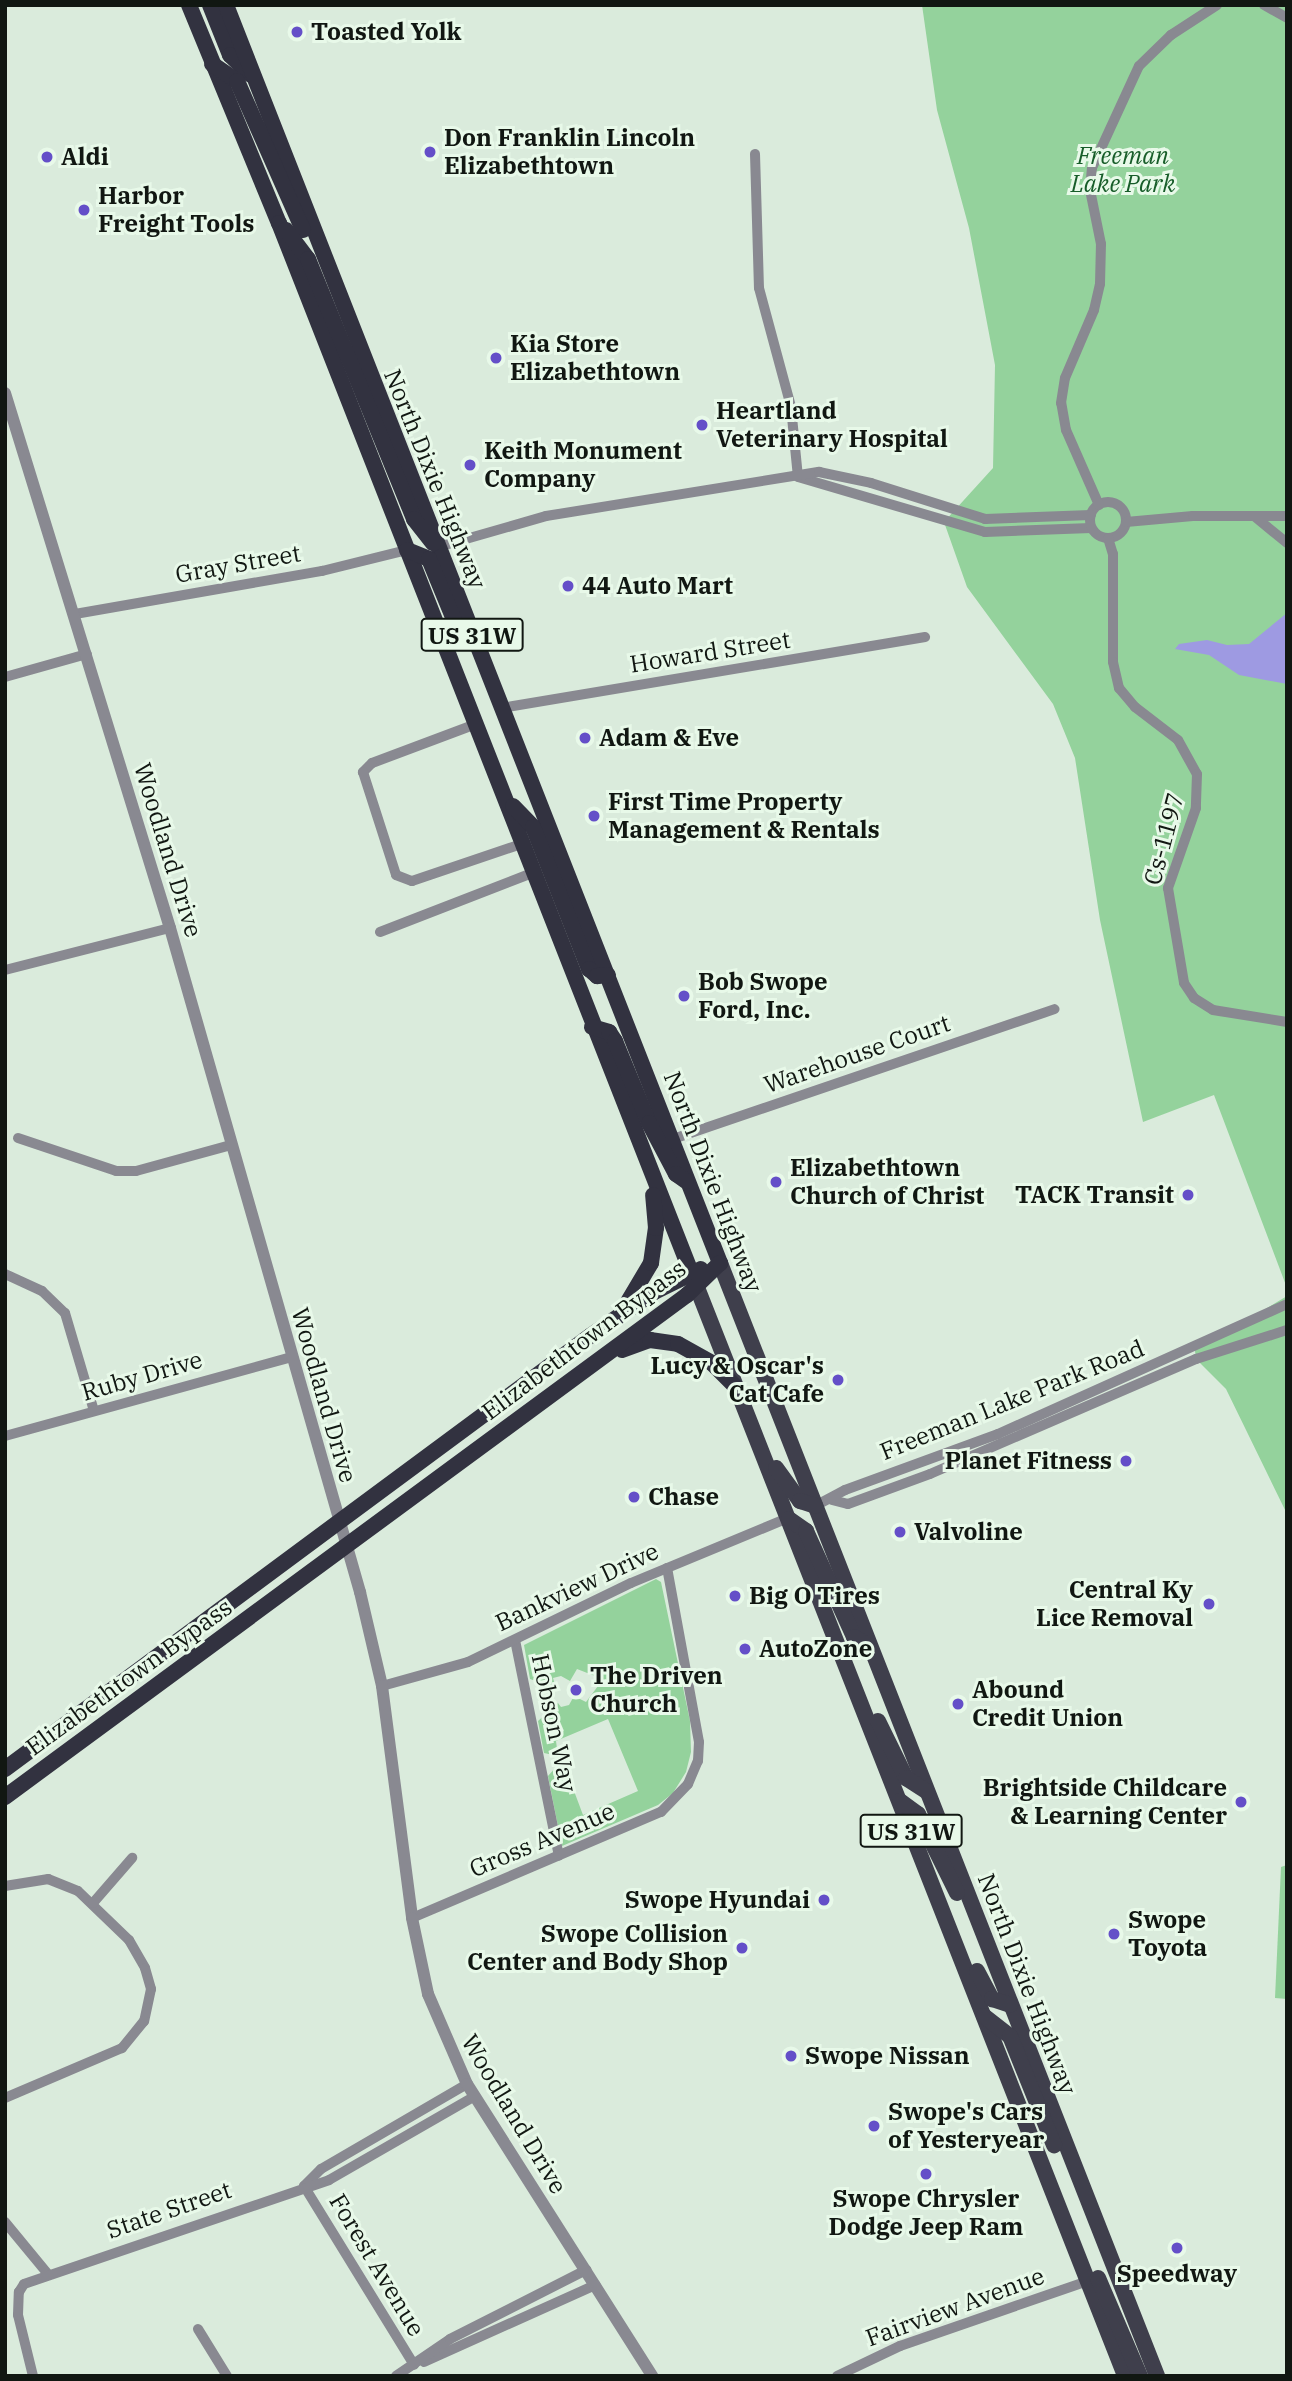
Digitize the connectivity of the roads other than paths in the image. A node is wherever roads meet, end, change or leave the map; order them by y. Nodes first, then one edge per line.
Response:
1 (189, 5) edge
2 (210, 5) edge
3 (226, 5) edge
4 (1217, 5) edge
5 (1264, 5) edge
6 (1287, 18) edge
7 (212, 64) junction
8 (256, 78) junction
9 (755, 154) dead end
10 (279, 223) junction
11 (328, 271) junction
12 (5, 393) edge
13 (8, 409) edge
14 (798, 477) junction
15 (1099, 505) junction
16 (1091, 515) junction
17 (1253, 516) junction
18 (1287, 516) edge
19 (1126, 522) junction
20 (1091, 528) junction
21 (1108, 538) junction
22 (1287, 543) edge
23 (438, 547) junction
24 (407, 550) junction
25 (75, 614) junction
26 (925, 637) dead end
27 (87, 654) junction
28 (5, 677) edge
29 (501, 708) junction
30 (476, 724) junction
31 (507, 799) junction
32 (524, 843) junction
33 (558, 855) junction
34 (535, 872) junction
35 (170, 928) junction
36 (380, 932) dead end
37 (5, 970) edge
38 (608, 975) junction
39 (1054, 1009) dead end
40 (1287, 1022) edge
41 (593, 1027) junction
42 (18, 1138) dead end
43 (673, 1139) junction
44 (231, 1145) junction
45 (652, 1179) junction
46 (691, 1185) junction
47 (720, 1264) junction
48 (5, 1274) edge
49 (694, 1279) junction
50 (1287, 1304) edge
51 (1287, 1330) edge
52 (590, 1336) junction
53 (291, 1357) junction
54 (592, 1365) junction
55 (737, 1390) junction
56 (94, 1411) junction
57 (5, 1436) edge
58 (832, 1500) junction
59 (815, 1506) junction
60 (788, 1518) junction
61 (667, 1568) junction
62 (830, 1624) junction
63 (515, 1640) junction
64 (870, 1646) junction
65 (382, 1686) junction
66 (5, 1769) edge
67 (926, 1791) junction
68 (5, 1797) edge
69 (899, 1801) junction
70 (559, 1856) junction
71 (132, 1858) dead end
72 (929, 1877) junction
73 (5, 1886) edge
74 (93, 1903) junction
75 (412, 1918) junction
76 (1009, 1999) junction
77 (984, 2016) junction
78 (467, 2084) junction
79 (475, 2096) junction
80 (5, 2098) edge
81 (1034, 2141) junction
82 (1075, 2170) junction
83 (304, 2186) junction
84 (5, 2222) edge
85 (586, 2270) junction
86 (47, 2273) junction
87 (1088, 2281) junction
88 (595, 2285) junction
89 (198, 2329) dead end
90 (414, 2365) junction
91 (33, 2376) edge
92 (227, 2376) edge
93 (396, 2376) edge
94 (652, 2376) edge
95 (837, 2376) edge
96 (1125, 2376) edge
97 (1140, 2376) edge
98 (1157, 2376) edge

1 - 7 highway, North Dixie Highway / US 31W
2 - 8 highway
3 - 8 highway, North Dixie Highway / US 31W
4 - 15 street
5 - 6 street
7 - 10 highway, North Dixie Highway / US 31W
7 - 11 highway
8 - 11 highway, North Dixie Highway / US 31W
9 - 14 street
10 - 23 highway
10 - 24 highway, North Dixie Highway / US 31W
11 - 23 highway, North Dixie Highway / US 31W
12 - 13 street, Woodland Drive
13 - 25 street, Woodland Drive
14 - 16 street
14 - 20 street
14 - 23 street
15 - 16 street
15 - 19 street
16 - 20 street
17 - 18 street
17 - 19 street
17 - 22 street
19 - 21 street
20 - 21 street
21 - 40 street, Cs-1197
23 - 29 highway, North Dixie Highway / US 31W
24 - 25 street, Gray Street
24 - 30 highway, North Dixie Highway / US 31W
24 - 33 highway
25 - 27 street, Woodland Drive
26 - 29 street, Howard Street
27 - 28 street
27 - 35 street, Woodland Drive
29 - 33 highway, North Dixie Highway / US 31W
30 - 31 highway, North Dixie Highway / US 31W
30 - 32 street
31 - 32 highway, North Dixie Highway / US 31W
31 - 38 highway
32 - 34 highway, North Dixie Highway / US 31W
33 - 38 highway, North Dixie Highway / US 31W
34 - 36 street
34 - 41 highway, North Dixie Highway / US 31W
35 - 37 street
35 - 44 street, Woodland Drive
38 - 43 highway, North Dixie Highway / US 31W
39 - 43 street, Warehouse Court
41 - 45 highway, North Dixie Highway / US 31W
41 - 46 highway
42 - 44 street
43 - 46 highway, North Dixie Highway / US 31W
44 - 53 street, Woodland Drive
45 - 49 highway, US 31W
45 - 52 highway
46 - 47 highway, North Dixie Highway / US 31W
47 - 49 highway, Elizabethtown Bypass
47 - 59 main road, North Dixie Highway / US 31W
48 - 56 street
49 - 52 highway, Elizabethtown Bypass
49 - 54 highway, Elizabethtown Bypass
49 - 55 main road, North Dixie Highway / US 31W
50 - 58 street, Freeman Lake Park Road
51 - 58 street, Freeman Lake Park Road
52 - 66 highway, Elizabethtown Bypass
53 - 56 street, Ruby Drive
53 - 65 street, Woodland Drive
54 - 55 highway
54 - 68 highway, Elizabethtown Bypass
55 - 59 main road
55 - 60 main road, North Dixie Highway / US 31W
56 - 57 street, Ruby Drive
58 - 59 street, Freeman Lake Park Road
59 - 64 main road, North Dixie Highway / US 31W
60 - 61 street, Bankview Drive
60 - 62 main road, North Dixie Highway / US 31W
60 - 64 main road
61 - 63 street, Bankview Drive
61 - 70 street, Gross Avenue
62 - 67 main road
62 - 69 main road, North Dixie Highway / US 31W
63 - 65 street, Bankview Drive
63 - 70 street, Hobson Way
64 - 67 main road, North Dixie Highway / US 31W
65 - 75 street, Woodland Drive
67 - 76 main road, North Dixie Highway / US 31W
69 - 72 main road, North Dixie Highway / US 31W
69 - 76 main road
70 - 75 street, Gross Avenue
71 - 74 street
72 - 76 main road
72 - 77 main road, North Dixie Highway / US 31W
73 - 74 street
74 - 80 street
75 - 78 street, Woodland Drive
76 - 82 main road, North Dixie Highway / US 31W
77 - 81 main road, North Dixie Highway / US 31W
77 - 82 main road
78 - 79 street, Woodland Drive
78 - 83 street, State Street
79 - 83 street, State Street
79 - 85 street, Woodland Drive
81 - 87 main road, North Dixie Highway / US 31W
81 - 97 main road
82 - 98 main road, North Dixie Highway / US 31W
83 - 86 street, State Street
83 - 90 street, Forest Avenue
84 - 86 street
85 - 88 street, Woodland Drive
85 - 90 street
86 - 91 street, State Street
87 - 95 street, Fairview Avenue
87 - 96 main road, North Dixie Highway / US 31W
88 - 90 street
88 - 94 street, Woodland Drive
89 - 92 street
90 - 93 street

